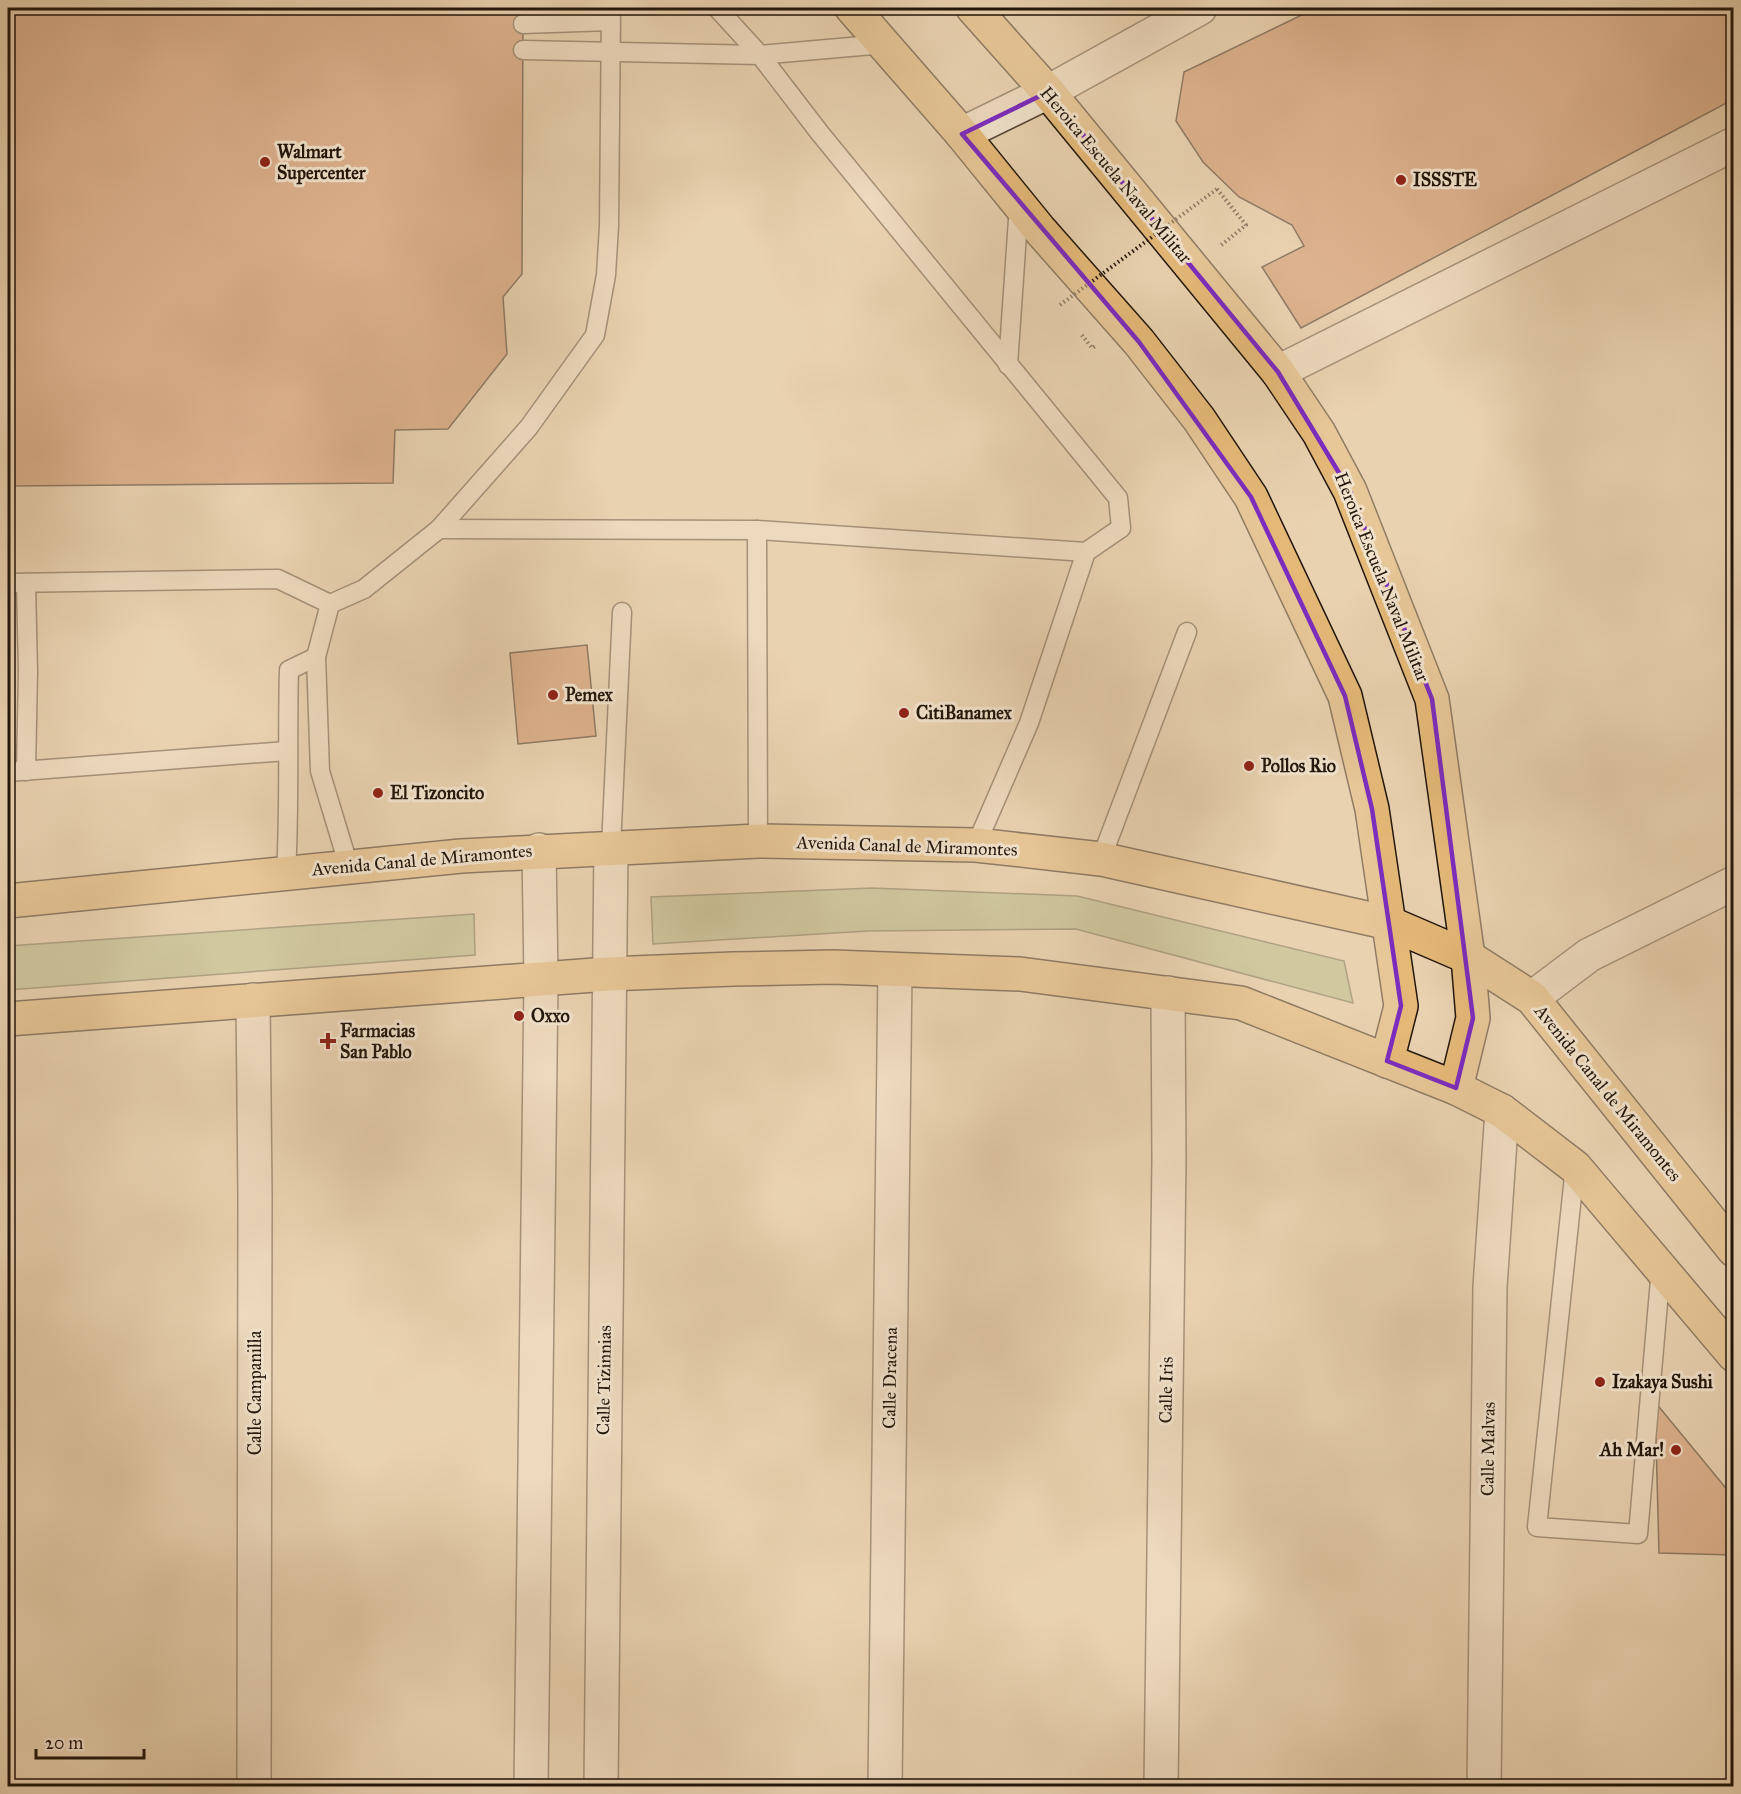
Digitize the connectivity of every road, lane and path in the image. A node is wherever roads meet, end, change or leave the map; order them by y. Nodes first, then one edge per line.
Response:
1 (717, 8) edge
2 (852, 8) edge
3 (973, 8) edge
4 (1200, 8) edge
5 (611, 14) edge
6 (523, 24) dead end
7 (884, 44) junction
8 (523, 50) dead end
9 (610, 51) junction
10 (760, 55) junction
11 (1048, 92) junction
12 (963, 134) junction
13 (1734, 144) edge
14 (1019, 205) junction
15 (1192, 268) junction
16 (1060, 305) dead end
17 (1008, 364) junction
18 (1278, 372) junction
19 (440, 529) junction
20 (757, 530) junction
21 (1086, 552) junction
22 (8, 583) edge
23 (26, 584) junction
24 (330, 604) junction
25 (622, 612) dead end
26 (1187, 632) dead end
27 (316, 657) junction
28 (287, 751) junction
29 (17, 771) edge
30 (758, 841) junction
31 (976, 845) junction
32 (611, 847) junction
33 (539, 850) junction
34 (1101, 859) junction
35 (349, 867) junction
36 (286, 872) junction
37 (1734, 883) edge
38 (8, 901) edge
39 (1389, 923) junction
40 (1468, 957) junction
41 (895, 970) junction
42 (608, 974) junction
43 (541, 979) junction
44 (1168, 993) junction
45 (1532, 998) junction
46 (253, 1000) junction
47 (8, 1019) edge
48 (1387, 1061) junction
49 (1456, 1088) junction
50 (1502, 1111) junction
51 (1575, 1167) junction
52 (1734, 1250) edge
53 (1661, 1267) junction
54 (1734, 1354) edge
55 (254, 1786) edge
56 (531, 1786) edge
57 (601, 1786) edge
58 (885, 1786) edge
59 (1161, 1786) edge
60 (1484, 1786) edge

1 - 10 lane
2 - 7 main road
3 - 11 main road, Heroica Escuela Naval Militar
4 - 11 street
5 - 6 lane
5 - 9 lane
7 - 10 lane
7 - 12 main road
8 - 9 lane
9 - 10 lane
9 - 19 lane
10 - 17 lane
11 - 12 street
11 - 15 main road, Heroica Escuela Naval Militar
12 - 14 main road
13 - 18 street
14 - 17 lane
14 - 39 main road
15 - 16 path, bridge
15 - 18 main road, Heroica Escuela Naval Militar
17 - 21 lane
18 - 40 main road, Heroica Escuela Naval Militar
19 - 20 lane
19 - 24 lane
20 - 21 lane
20 - 30 lane
21 - 31 lane
22 - 23 lane
23 - 24 lane
23 - 29 lane
24 - 27 lane
25 - 32 lane
26 - 34 lane
27 - 28 lane
27 - 35 lane
28 - 29 lane
28 - 36 lane
30 - 31 main road, Avenida Canal de Miramontes
30 - 32 main road, Avenida Canal de Miramontes
31 - 34 main road, Avenida Canal de Miramontes
32 - 33 main road, Avenida Canal de Miramontes
32 - 42 street, Calle Tizinnias
33 - 35 main road, Avenida Canal de Miramontes
33 - 43 street
34 - 39 main road, Avenida Canal de Miramontes
35 - 36 main road, Avenida Canal de Miramontes
36 - 38 main road, Avenida Canal de Miramontes
37 - 45 street
39 - 40 main road, Avenida Canal de Miramontes
39 - 48 main road
40 - 45 main road, Avenida Canal de Miramontes
40 - 49 main road, Heroica Escuela Naval Militar
41 - 42 main road
41 - 44 main road
41 - 58 street, Calle Dracena
42 - 43 main road
42 - 57 street, Calle Tizinnias
43 - 46 main road
43 - 56 street
44 - 48 main road
44 - 59 street, Calle Iris
45 - 52 main road, Avenida Canal de Miramontes
46 - 47 main road
46 - 55 street, Calle Campanilla
48 - 49 main road
49 - 50 main road
50 - 51 main road
50 - 60 street, Calle Malvas
51 - 53 main road
51 - 53 lane
53 - 54 main road

